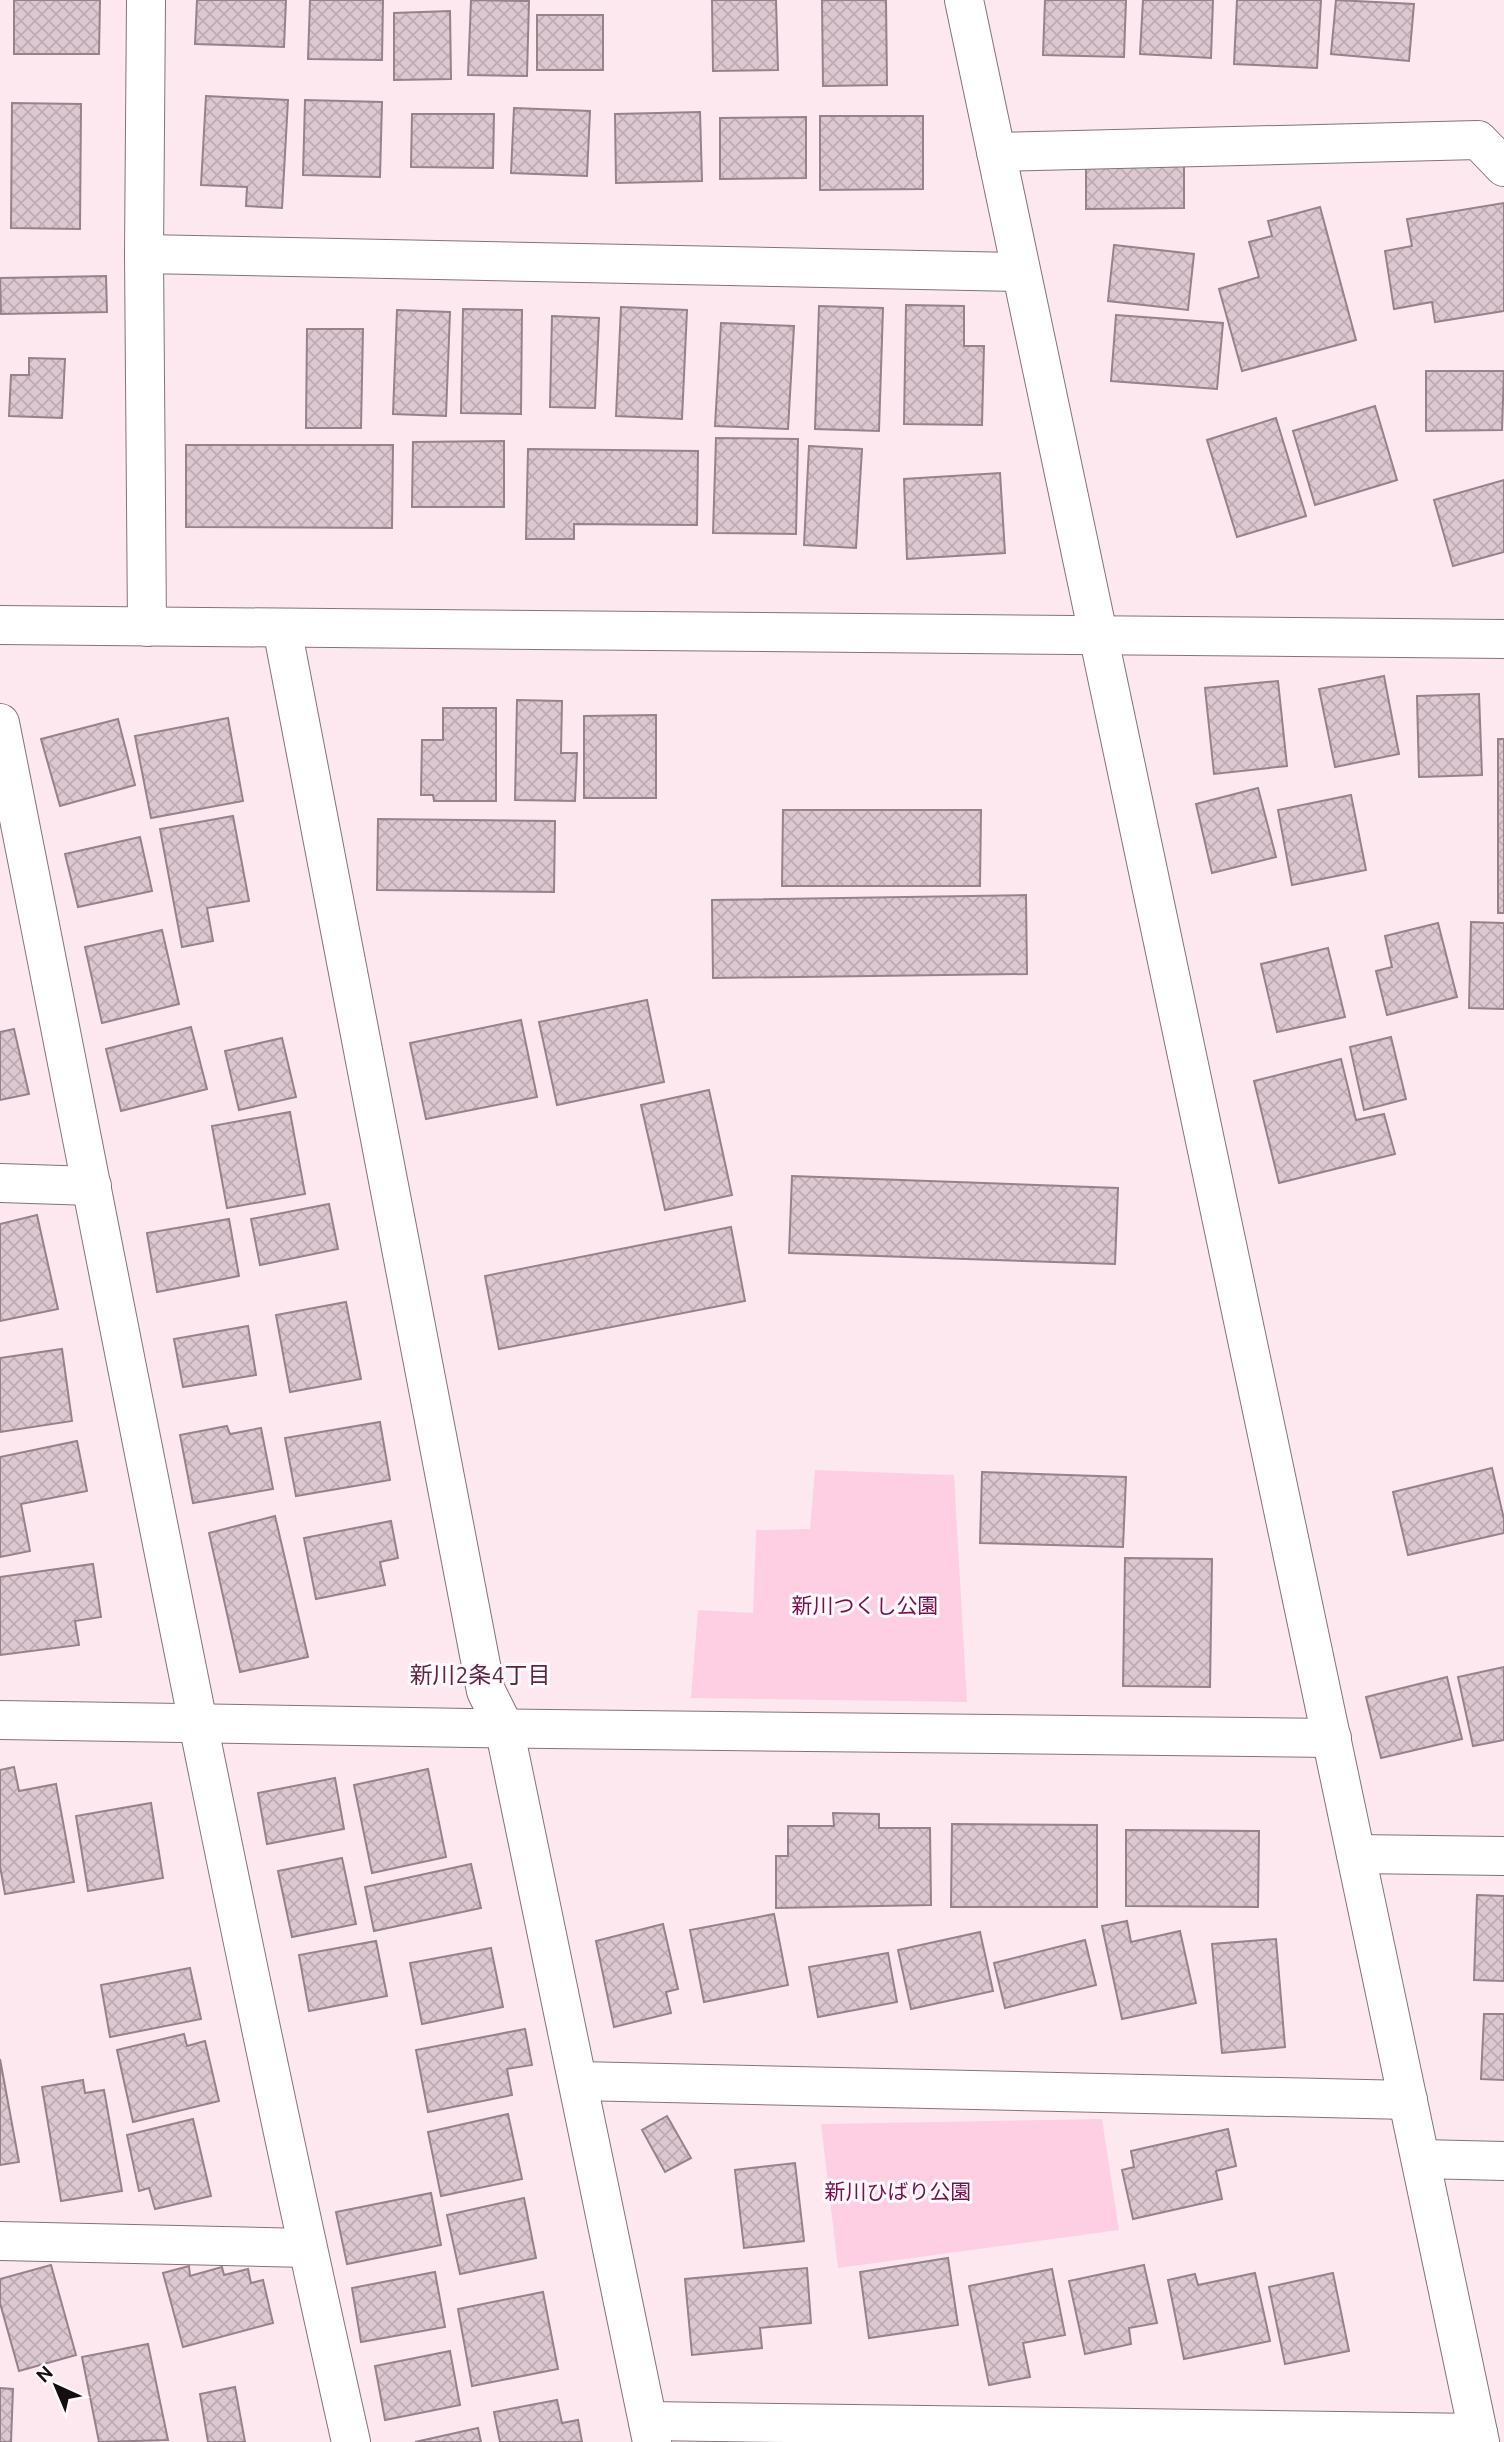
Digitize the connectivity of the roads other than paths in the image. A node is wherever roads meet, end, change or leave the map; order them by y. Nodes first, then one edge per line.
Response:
1 (146, 0) edge
2 (964, 0) edge
3 (996, 152) junction
4 (1504, 167) edge
5 (144, 254) junction
6 (1021, 272) junction
7 (0, 625) edge
8 (147, 627) junction
9 (282, 628) junction
10 (1097, 635) junction
11 (1504, 639) edge
12 (0, 723) edge
13 (0, 1183) edge
14 (92, 1186) junction
15 (0, 1720) edge
16 (198, 1723) junction
17 (504, 1727) junction
18 (1332, 1738) junction
19 (1356, 1854) junction
20 (1504, 1856) edge
21 (578, 2081) junction
22 (1408, 2100) junction
23 (1421, 2159) junction
24 (1504, 2161) edge
25 (0, 2241) edge
26 (307, 2248) junction
27 (650, 2431) edge
28 (1479, 2437) edge
29 (351, 2442) edge

1 - 5 street
2 - 3 street
3 - 4 street
3 - 6 street
5 - 6 street
5 - 8 street
6 - 10 street
7 - 8 street
8 - 9 street
9 - 10 street
9 - 17 street
10 - 11 street
10 - 18 street
12 - 14 street
13 - 14 street
14 - 16 street
15 - 16 street
16 - 17 street
16 - 26 street
17 - 18 street
17 - 21 street
18 - 19 street
19 - 20 street
19 - 22 street
21 - 22 street
21 - 27 street
22 - 23 street
23 - 24 street
23 - 28 street
25 - 26 street
26 - 29 street
27 - 28 street

